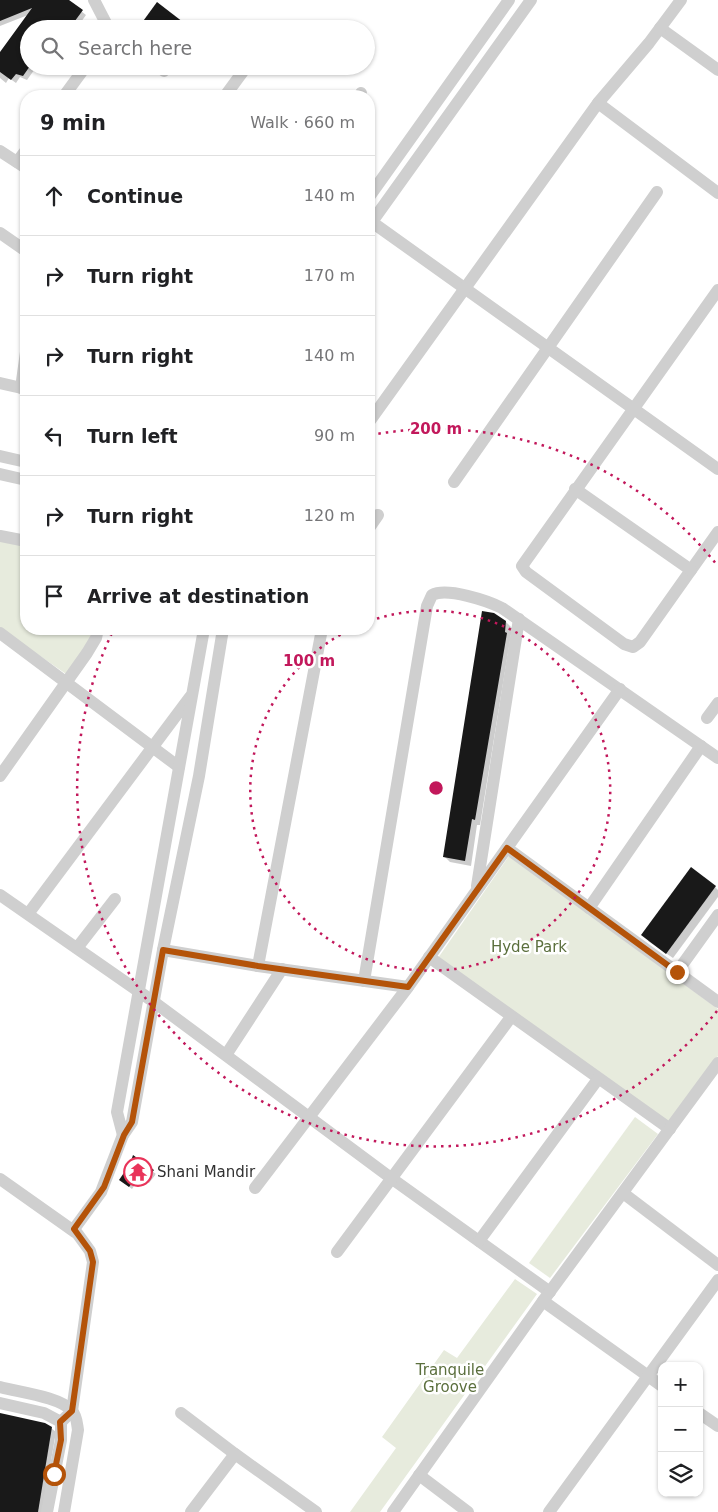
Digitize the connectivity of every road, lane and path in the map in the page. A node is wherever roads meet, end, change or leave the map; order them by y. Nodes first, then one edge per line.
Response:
1 (94, 0) edge
2 (509, 0) edge
3 (531, 0) edge
4 (680, 0) edge
5 (104, 20) edge
6 (660, 28) junction
7 (718, 70) edge
8 (79, 75) edge
9 (240, 75) edge
10 (68, 90) edge
11 (229, 90) edge
12 (598, 103) junction
13 (0, 150) edge
14 (20, 164) edge
15 (375, 190) edge
16 (657, 192) dead end
17 (718, 193) edge
18 (375, 216) edge
19 (375, 226) edge
20 (0, 233) edge
21 (20, 248) edge
22 (465, 288) junction
23 (718, 290) edge
24 (549, 349) junction
25 (0, 383) edge
26 (20, 387) edge
27 (632, 409) junction
28 (375, 414) edge
29 (0, 456) edge
30 (20, 461) edge
31 (718, 470) edge
32 (0, 474) edge
33 (20, 479) edge
34 (454, 482) dead end
35 (575, 489) junction
36 (378, 515) dead end
37 (375, 519) edge
38 (718, 532) edge
39 (0, 536) edge
40 (20, 540) edge
41 (691, 570) junction
42 (519, 619) junction
43 (0, 633) edge
44 (96, 635) edge
45 (203, 635) edge
46 (222, 635) edge
47 (321, 635) edge
48 (67, 681) junction
49 (620, 689) junction
50 (191, 695) junction
51 (718, 702) edge
52 (707, 718) dead end
53 (152, 746) junction
54 (702, 746) junction
55 (718, 758) edge
56 (180, 767) junction
57 (0, 776) edge
58 (507, 848) junction
59 (477, 890) junction
60 (0, 895) edge
61 (115, 899) dead end
62 (589, 908) junction
63 (28, 914) junction
64 (718, 915) edge
65 (77, 948) junction
66 (163, 950) junction
67 (429, 957) junction
68 (258, 966) junction
69 (282, 969) junction
70 (677, 972) junction
71 (364, 981) junction
72 (408, 987) junction
73 (138, 991) junction
74 (154, 1002) junction
75 (718, 1002) edge
76 (511, 1017) junction
77 (226, 1055) junction
78 (718, 1062) edge
79 (598, 1079) junction
80 (308, 1116) junction
81 (670, 1129) junction
82 (124, 1135) junction
83 (391, 1178) junction
84 (0, 1179) edge
85 (255, 1188) dead end
86 (623, 1193) junction
87 (75, 1232) junction
88 (479, 1241) junction
89 (338, 1252) dead end
90 (718, 1265) edge
91 (718, 1280) edge
92 (546, 1296) junction
93 (648, 1376) junction
94 (658, 1383) edge
95 (0, 1387) edge
96 (0, 1403) edge
97 (72, 1411) junction
98 (181, 1413) dead end
99 (703, 1416) edge
100 (60, 1422) junction
101 (718, 1426) edge
102 (235, 1454) junction
103 (419, 1475) junction
104 (48, 1512) edge
105 (64, 1512) edge
106 (191, 1512) edge
107 (316, 1512) edge
108 (393, 1512) edge
109 (468, 1512) edge
110 (550, 1512) edge

1 - 5 street
2 - 15 street
3 - 18 street
4 - 6 street
6 - 7 street
6 - 12 street
8 - 10 street
9 - 11 street
12 - 17 street
12 - 22 street
13 - 14 street
16 - 24 street
19 - 22 street
20 - 21 street
22 - 24 street
22 - 28 street
23 - 27 street
24 - 27 street
24 - 34 street
25 - 26 street
27 - 31 street
27 - 35 street
29 - 30 street
32 - 33 street
35 - 41 street
35 - 41 street
36 - 37 street
38 - 41 street
39 - 40 street
42 - 49 street
42 - 59 street
42 - 71 street
43 - 48 street
44 - 48 street
45 - 50 street
46 - 66 street
47 - 68 street
48 - 53 street
48 - 57 street
49 - 54 street
49 - 58 street
50 - 53 street
50 - 56 street
51 - 52 street
53 - 56 street
53 - 63 street
54 - 55 street
54 - 62 street
56 - 73 street
58 - 59 street
58 - 62 street
59 - 67 street
60 - 63 street
61 - 65 street
62 - 70 street
63 - 65 street
64 - 70 street
65 - 73 street
66 - 68 street
66 - 74 street
67 - 72 street
67 - 76 street
68 - 69 street
69 - 71 street
69 - 77 street
70 - 75 street
71 - 72 street
72 - 80 street
73 - 74 street
73 - 82 street
74 - 77 street
74 - 82 street
76 - 79 street
76 - 83 street
77 - 80 street
78 - 81 street
79 - 81 street
79 - 88 street
80 - 83 street
80 - 85 street
81 - 86 street
82 - 87 street
83 - 88 street
83 - 89 street
84 - 87 street
86 - 90 street
86 - 92 street
87 - 97 street
88 - 92 street
91 - 93 street
92 - 93 street
92 - 103 street
93 - 94 street
93 - 110 street
95 - 97 street
96 - 100 street
97 - 100 street
97 - 105 street
98 - 102 street
99 - 101 street
100 - 104 street
102 - 106 street
102 - 107 street
103 - 108 street
103 - 109 street

